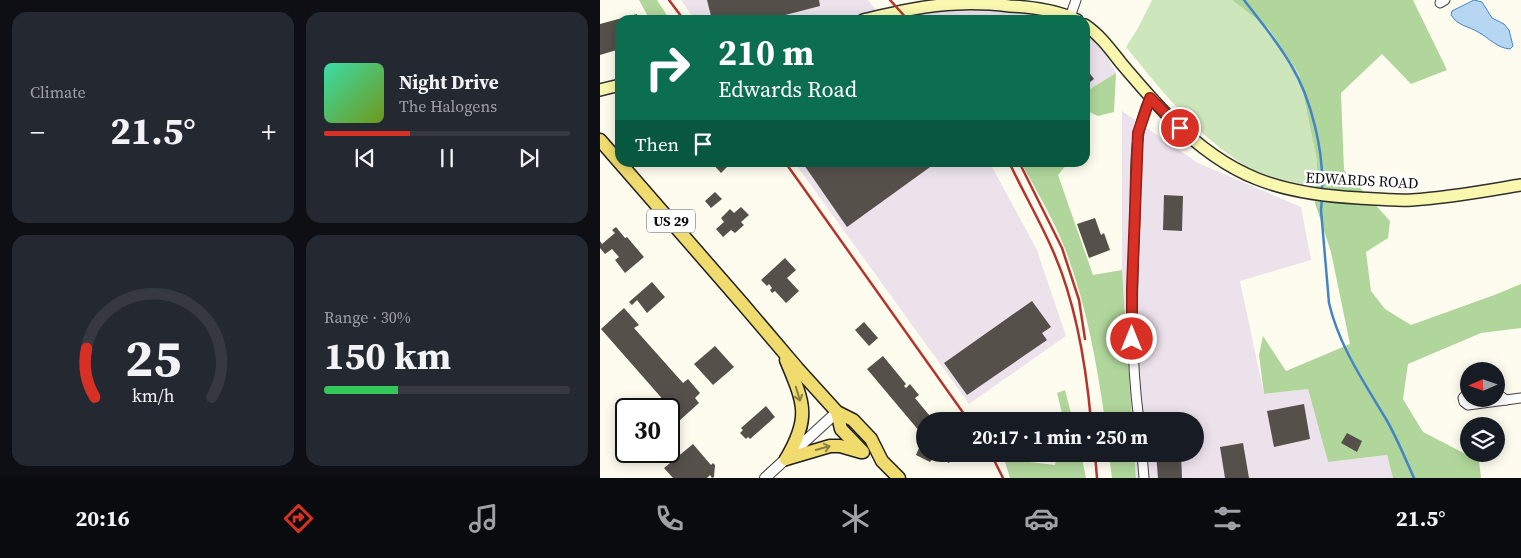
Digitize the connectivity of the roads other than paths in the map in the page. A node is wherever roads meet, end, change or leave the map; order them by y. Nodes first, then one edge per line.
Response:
1 (1076, 0) edge
2 (884, 15) edge
3 (1063, 15) edge
4 (1074, 15) edge
5 (1090, 29) edge
6 (615, 86) edge
7 (600, 90) edge
8 (1150, 98) junction
9 (600, 140) edge
10 (615, 157) edge
11 (623, 167) edge
12 (1521, 185) edge
13 (781, 349) junction
14 (1521, 398) edge
15 (1506, 400) edge
16 (837, 412) junction
17 (1137, 412) edge
18 (861, 452) junction
19 (786, 459) junction
20 (882, 461) junction
21 (1143, 462) edge
22 (765, 478) edge
23 (899, 478) edge
24 (1144, 478) edge

1 - 4 street
2 - 3 main road
5 - 8 main road, EDWARDS ROAD
6 - 7 main road
8 - 12 main road, EDWARDS ROAD
8 - 17 street
9 - 10 main road, US 29
11 - 13 main road, US 29
13 - 16 main road, US 29
13 -> 19 main road
14 - 15 street
16 - 18 main road, US 29
16 - 19 street
16 - 20 main road, US 29
19 -> 18 main road
18 - 20 main road, US 29
19 - 22 street
20 - 23 main road, US 29
21 - 24 street

